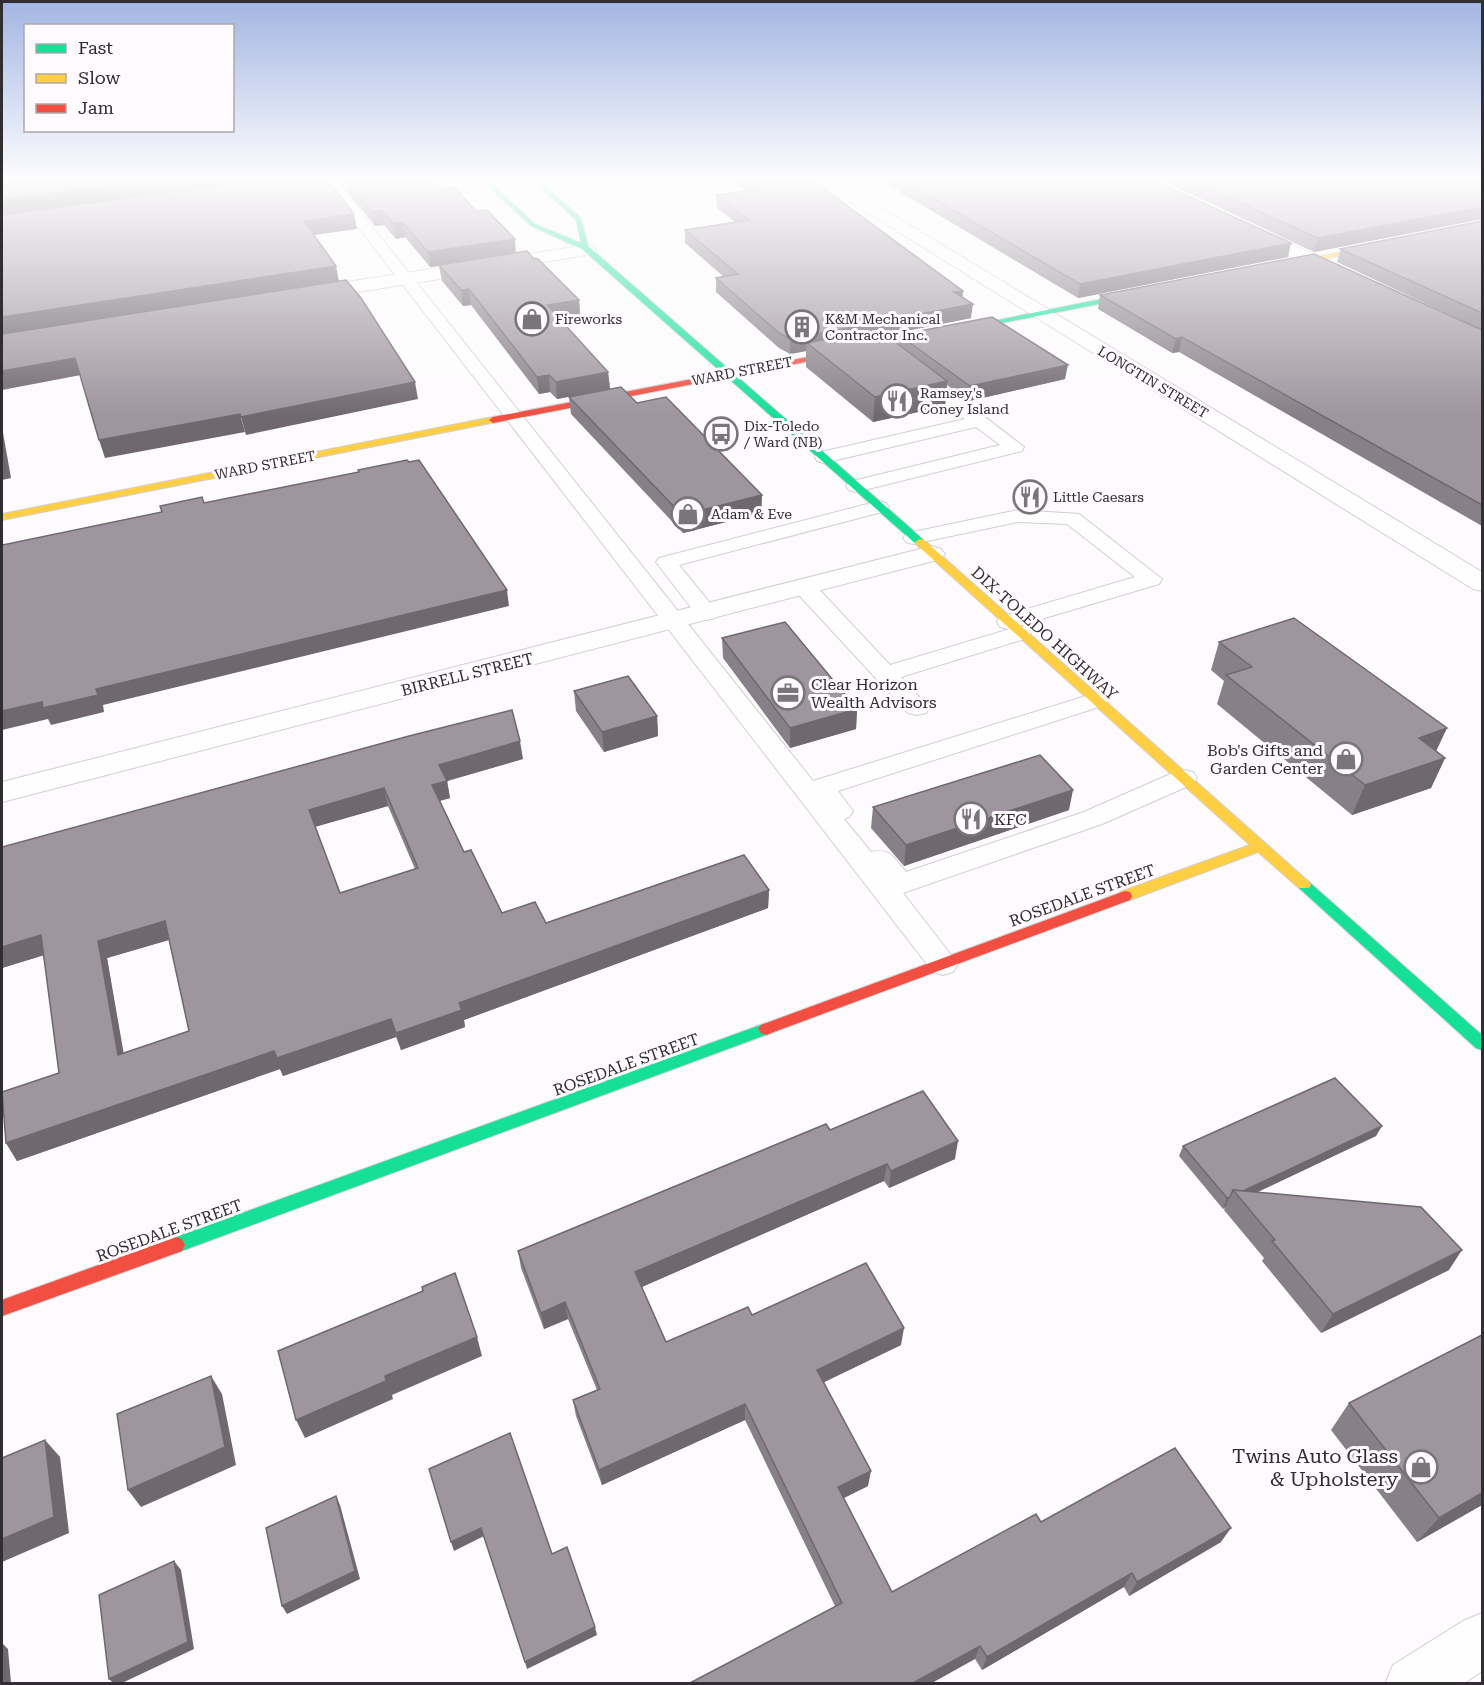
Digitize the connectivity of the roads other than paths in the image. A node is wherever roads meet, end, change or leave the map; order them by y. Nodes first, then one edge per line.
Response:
1 (389, 259) edge
2 (528, 259) edge
3 (597, 259) edge
4 (951, 259) edge
5 (1311, 259) joint
6 (1268, 268) edge
7 (405, 279) junction
8 (1356, 280) edge
9 (1155, 290) edge
10 (290, 297) edge
11 (1040, 313) junction
12 (878, 344) junction
13 (730, 373) junction
14 (513, 416) junction
15 (979, 421) junction
16 (824, 457) junction
17 (856, 486) junction
18 (879, 507) junction
19 (2, 517) edge
20 (923, 546) junction
21 (1482, 583) edge
22 (805, 588) junction
23 (707, 613) junction
24 (673, 621) junction
25 (1014, 627) junction
26 (886, 674) junction
27 (1096, 700) junction
28 (917, 708) dead end
29 (1184, 778) junction
30 (2, 792) edge
31 (1260, 846) junction
32 (943, 964) junction
33 (1482, 1044) edge
34 (2, 1308) edge
35 (1479, 1648) edge
36 (1412, 1683) edge

1 - 7 lane
2 - 7 street
3 - 13 street, DIX-TOLEDO HIGHWAY
4 - 11 street, LONGTIN STREET
5 - 6 street
5 - 8 street
7 - 10 street
7 - 14 lane
9 - 11 street, WARD STREET
11 - 12 street, WARD STREET
11 - 21 street, LONGTIN STREET
12 - 13 street, WARD STREET
12 - 15 lane
13 - 14 street, WARD STREET
13 - 16 street, DIX-TOLEDO HIGHWAY
14 - 19 street, WARD STREET
14 - 24 lane
15 - 16 lane
15 - 17 lane
16 - 17 street, DIX-TOLEDO HIGHWAY
17 - 18 street, DIX-TOLEDO HIGHWAY
18 - 20 street, DIX-TOLEDO HIGHWAY
18 - 23 lane
20 - 22 street, BIRRELL STREET
20 - 25 street, DIX-TOLEDO HIGHWAY
20 - 25 lane
22 - 23 street, BIRRELL STREET
22 - 26 lane
23 - 24 street, BIRRELL STREET
24 - 30 street, BIRRELL STREET
24 - 32 lane
25 - 26 lane
25 - 27 street, DIX-TOLEDO HIGHWAY
26 - 28 lane
27 - 29 street, DIX-TOLEDO HIGHWAY
27 - 29 lane
29 - 31 street, DIX-TOLEDO HIGHWAY
31 - 32 street, ROSEDALE STREET
31 - 33 street, DIX-TOLEDO HIGHWAY
32 - 34 street, ROSEDALE STREET
35 - 36 street

